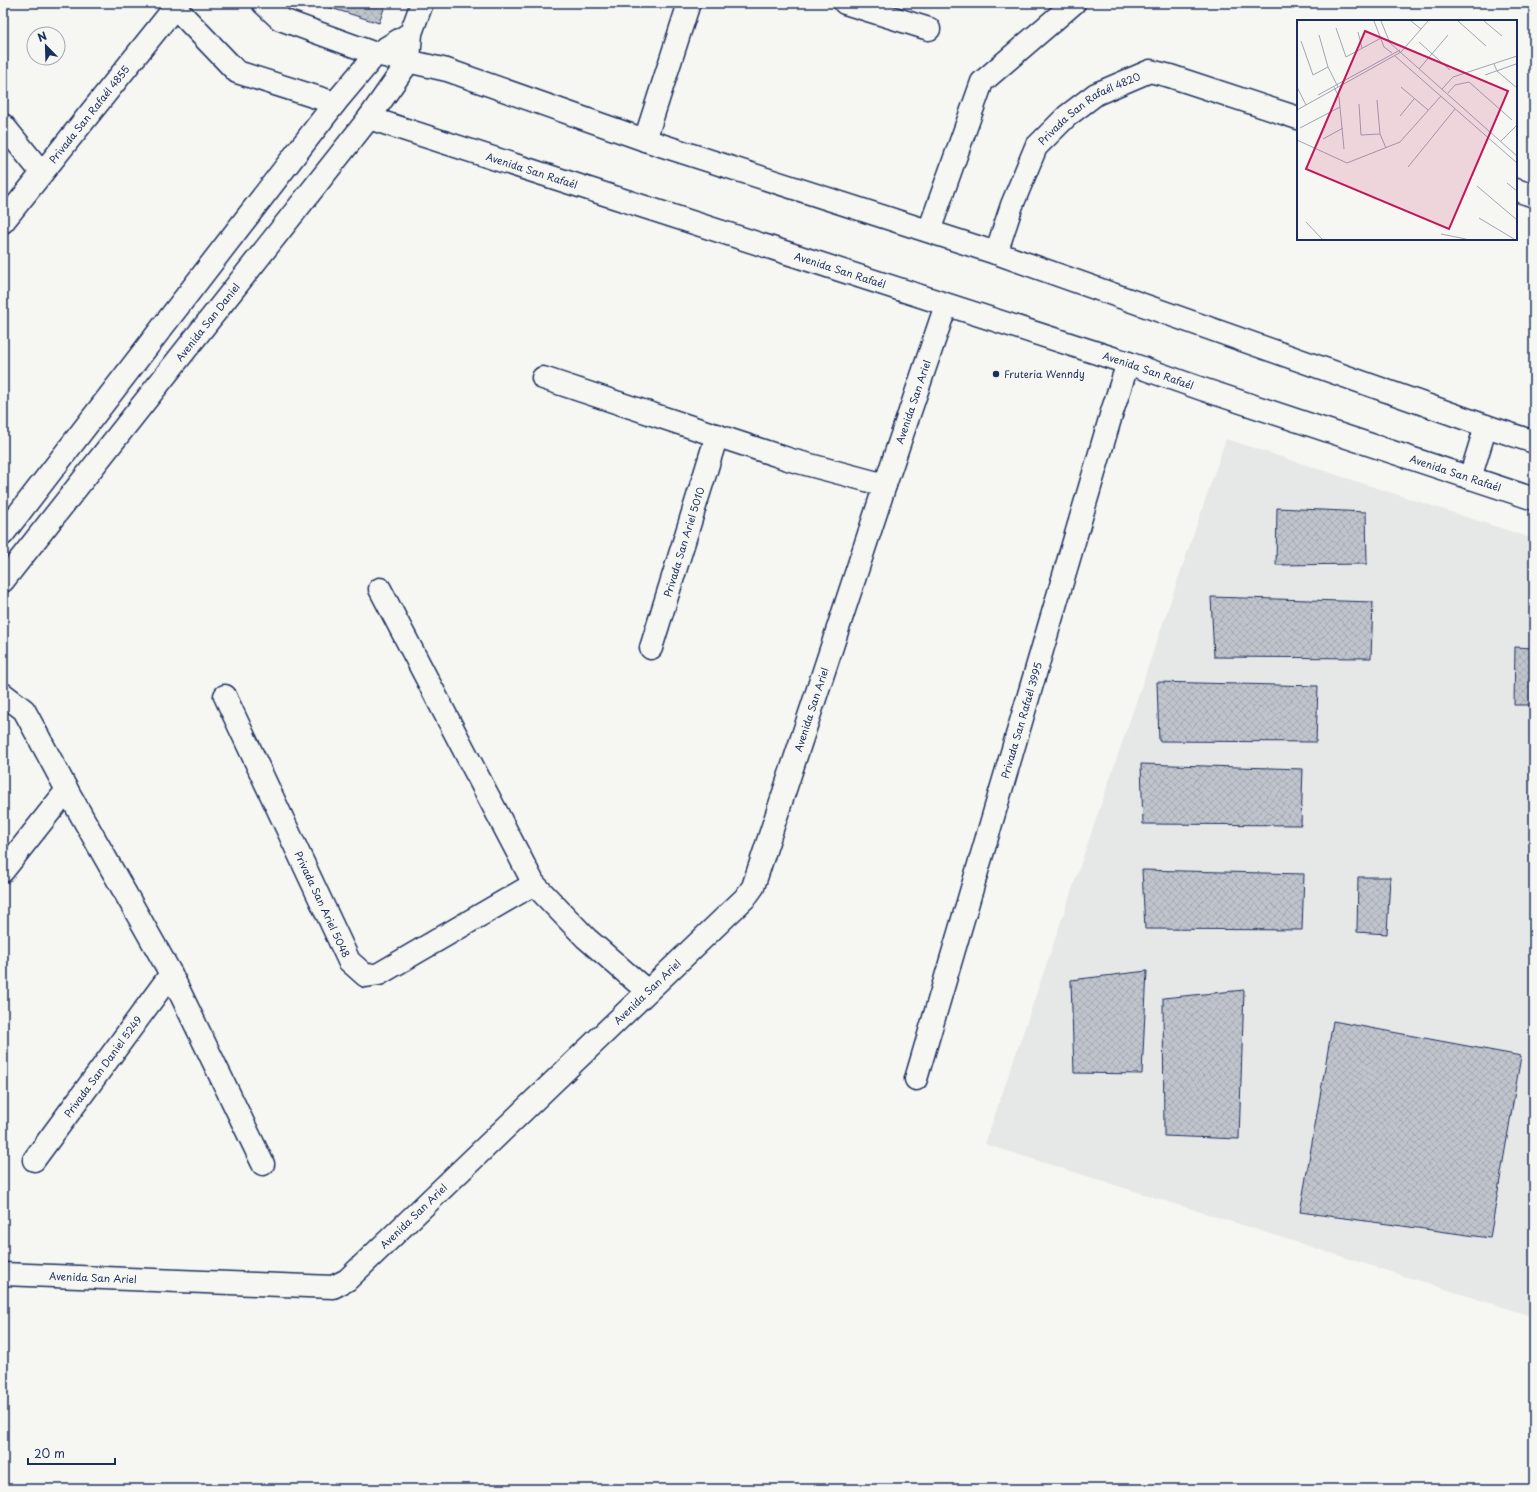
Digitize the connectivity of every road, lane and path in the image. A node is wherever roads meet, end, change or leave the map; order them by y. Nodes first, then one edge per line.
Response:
1 (263, 3) edge
2 (422, 3) edge
3 (689, 3) edge
4 (844, 3) edge
5 (1074, 3) edge
6 (173, 5) edge
7 (929, 29) dead end
8 (411, 32) junction
9 (376, 54) junction
10 (409, 61) junction
11 (335, 104) junction
12 (369, 118) junction
13 (1297, 118) edge
14 (3, 125) edge
15 (645, 140) junction
16 (42, 173) junction
17 (1517, 190) edge
18 (1534, 196) edge
19 (3, 222) edge
20 (930, 231) junction
21 (996, 253) junction
22 (946, 305) junction
23 (1128, 363) junction
24 (543, 378) dead end
25 (1486, 426) junction
26 (717, 435) junction
27 (1534, 442) edge
28 (1470, 478) junction
29 (885, 485) junction
30 (1534, 499) edge
31 (3, 534) edge
32 (3, 581) edge
33 (380, 589) dead end
34 (651, 648) dead end
35 (3, 694) edge
36 (225, 696) dead end
37 (67, 790) junction
38 (3, 871) edge
39 (534, 884) junction
40 (171, 974) junction
41 (647, 991) junction
42 (916, 1078) dead end
43 (34, 1160) dead end
44 (263, 1164) dead end
45 (3, 1274) edge

1 - 9 street
2 - 8 street
3 - 15 street
4 - 7 street
5 - 20 street
6 - 11 street, Avenida San Rafaél
6 - 16 street, Privada San Rafaél 4855
8 - 9 street
8 - 10 street
9 - 10 street
9 - 11 street
10 - 12 street, Avenida San Daniel
10 - 15 street
11 - 12 street, Avenida San Rafaél
11 - 31 street
12 - 22 street, Avenida San Rafaél
12 - 32 street, Avenida San Daniel
13 - 21 street, Privada San Rafaél 4820
14 - 16 street
15 - 20 street
16 - 19 street, Privada San Rafaél 4855
17 - 18 street
20 - 21 street
21 - 25 street
22 - 23 street, Avenida San Rafaél
22 - 29 street, Avenida San Ariel
23 - 28 street, Avenida San Rafaél
23 - 42 street, Privada San Rafaél 3995
24 - 26 street
25 - 27 street
25 - 28 street
26 - 29 street
26 - 34 street, Privada San Ariel 5010
28 - 30 street, Avenida San Rafaél
29 - 41 street, Avenida San Ariel
33 - 39 street
35 - 37 street
36 - 39 street, Privada San Ariel 5048
37 - 38 street
37 - 40 street
39 - 41 street
40 - 43 street, Privada San Daniel 5249
40 - 44 street
41 - 45 street, Avenida San Ariel

